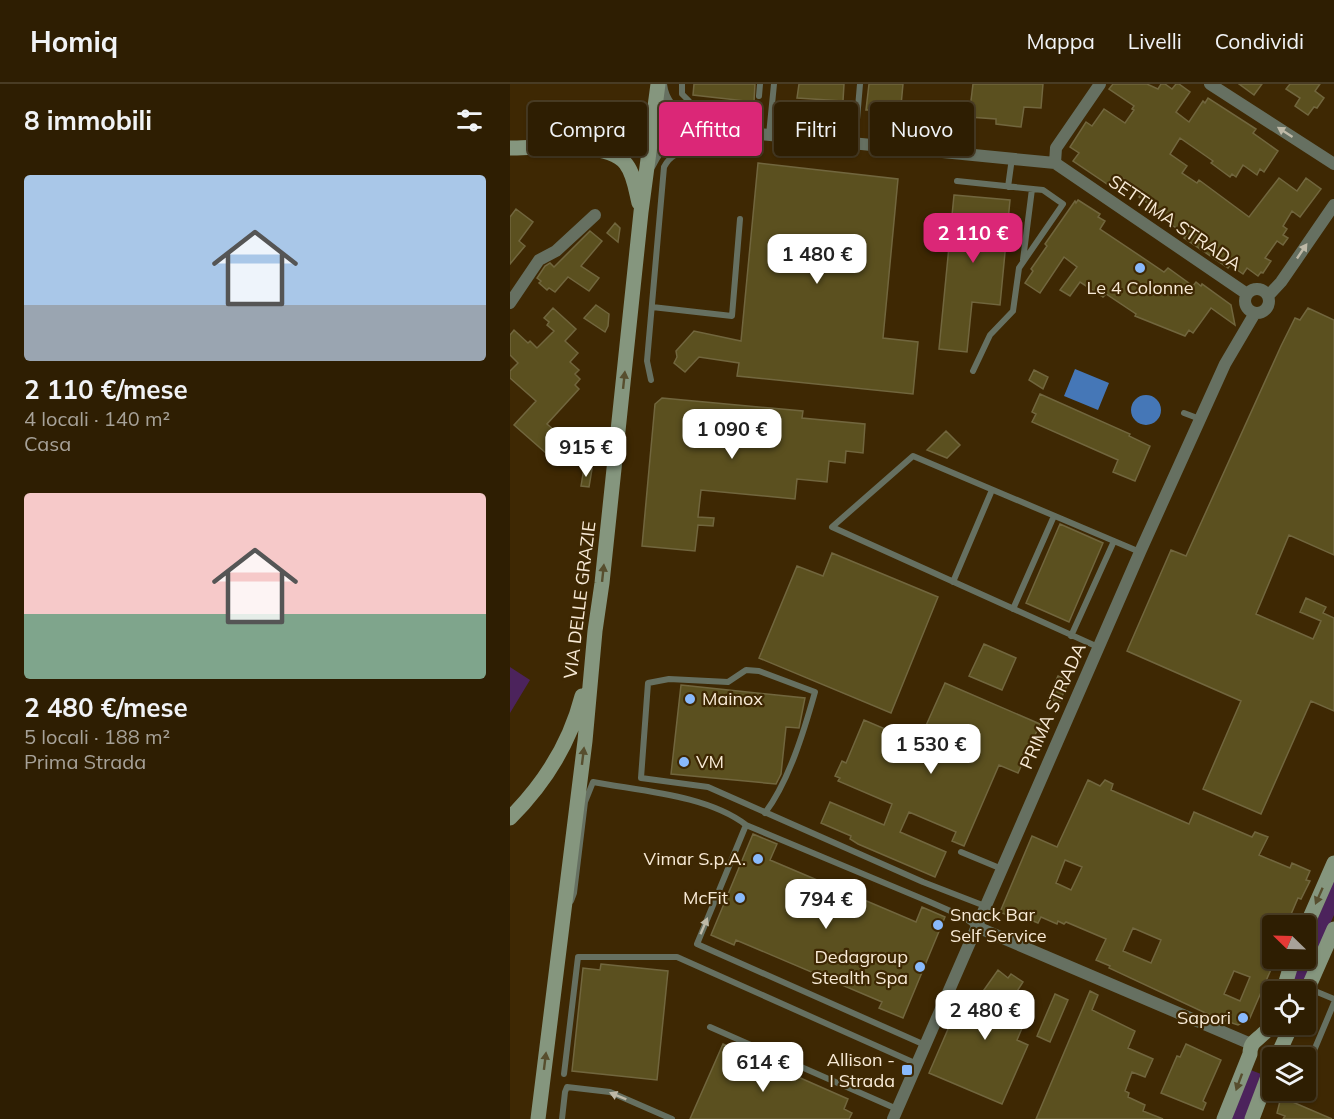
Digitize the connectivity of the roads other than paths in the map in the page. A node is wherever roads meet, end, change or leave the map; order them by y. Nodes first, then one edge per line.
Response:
1 (659, 84) edge
2 (682, 84) edge
3 (760, 84) edge
4 (774, 84) edge
5 (860, 84) edge
6 (1100, 84) edge
7 (1210, 84) edge
8 (759, 96) dead end
9 (668, 102) edge
10 (689, 102) edge
11 (858, 108) edge
12 (762, 134) edge
13 (769, 135) junction
14 (774, 135) edge
15 (858, 143) edge
16 (510, 148) edge
17 (659, 149) edge
18 (673, 156) edge
19 (1012, 158) junction
20 (1055, 163) junction
21 (1334, 164) edge
22 (647, 171) junction
23 (957, 182) dead end
24 (1008, 187) junction
25 (1032, 189) junction
26 (1334, 205) edge
27 (641, 212) junction
28 (595, 215) dead end
29 (740, 219) dead end
30 (1023, 262) junction
31 (1247, 294) junction
32 (1268, 296) junction
33 (510, 303) edge
34 (652, 307) junction
35 (1256, 313) junction
36 (973, 371) dead end
37 (651, 380) dead end
38 (1184, 413) dead end
39 (1200, 420) junction
40 (993, 490) junction
41 (1054, 516) junction
42 (1114, 541) junction
43 (1140, 552) junction
44 (953, 582) junction
45 (1013, 609) junction
46 (595, 631) junction
47 (1071, 636) junction
48 (1098, 647) junction
49 (765, 813) junction
50 (510, 818) edge
51 (746, 825) junction
52 (961, 852) dead end
53 (1334, 863) edge
54 (1002, 869) junction
55 (986, 906) junction
56 (1311, 915) edge
57 (563, 918) junction
58 (977, 927) junction
59 (1334, 929) edge
60 (1312, 981) edge
61 (1316, 994) edge
62 (1334, 999) edge
63 (1334, 1003) edge
64 (710, 1027) dead end
65 (1262, 1035) edge
66 (925, 1045) junction
67 (1255, 1045) junction
68 (1279, 1047) edge
69 (1316, 1047) edge
70 (917, 1064) junction
71 (1262, 1066) edge
72 (564, 1074) dead end
73 (1262, 1094) edge
74 (895, 1114) edge
75 (538, 1119) edge
76 (562, 1119) edge
77 (672, 1119) edge
78 (1224, 1119) edge
79 (1252, 1119) edge

1 - 9 street
1 - 22 main road, VIA DELLE GRAZIE
2 - 10 lane
3 - 8 lane
4 - 13 lane
5 - 11 lane
6 - 20 street
21 -> 7 street
12 - 13 street, SETTIMA STRADA
13 - 14 street, SETTIMA STRADA
15 - 19 street, SETTIMA STRADA
16 - 27 main road
17 - 22 street, SETTIMA STRADA
18 - 34 lane
19 - 20 street, SETTIMA STRADA
19 - 24 lane
20 - 31 street, SETTIMA STRADA
22 - 27 main road, VIA DELLE GRAZIE
23 - 24 lane
24 - 25 lane
25 - 30 lane
25 - 30 lane
32 -> 26 street, PRIMA STRADA
46 -> 27 main road, VIA DELLE GRAZIE
28 - 33 street
29 - 34 lane
30 - 36 lane
31 - 32 street
31 - 35 street
32 - 35 street, PRIMA STRADA
34 - 37 lane
35 - 39 street, PRIMA STRADA
38 - 39 lane
39 - 43 street, PRIMA STRADA
40 - 41 lane
40 - 44 lane
40 - 44 lane
41 - 42 lane
41 - 45 lane
42 - 43 lane
42 - 47 lane
43 - 48 street, PRIMA STRADA
44 - 45 lane
45 - 47 lane
46 - 50 main road
57 -> 46 main road, VIA DELLE GRAZIE
47 - 48 lane
48 - 54 street, PRIMA STRADA
49 - 49 lane
49 - 55 lane
51 - 57 lane
51 - 58 lane
66 -> 51 lane
52 - 54 lane
53 -> 56 main road
54 - 55 street, PRIMA STRADA
55 - 58 street, PRIMA STRADA
75 -> 57 main road, VIA DELLE GRAZIE
58 - 66 street, PRIMA STRADA
58 - 67 street
59 - 60 main road
61 - 62 lane
63 - 69 lane
64 - 74 lane
65 - 67 main road
66 - 70 street, PRIMA STRADA
67 - 68 main road
67 - 71 main road
67 -> 78 main road
70 - 72 lane
70 - 74 street, PRIMA STRADA
73 - 79 main road
77 -> 76 lane

